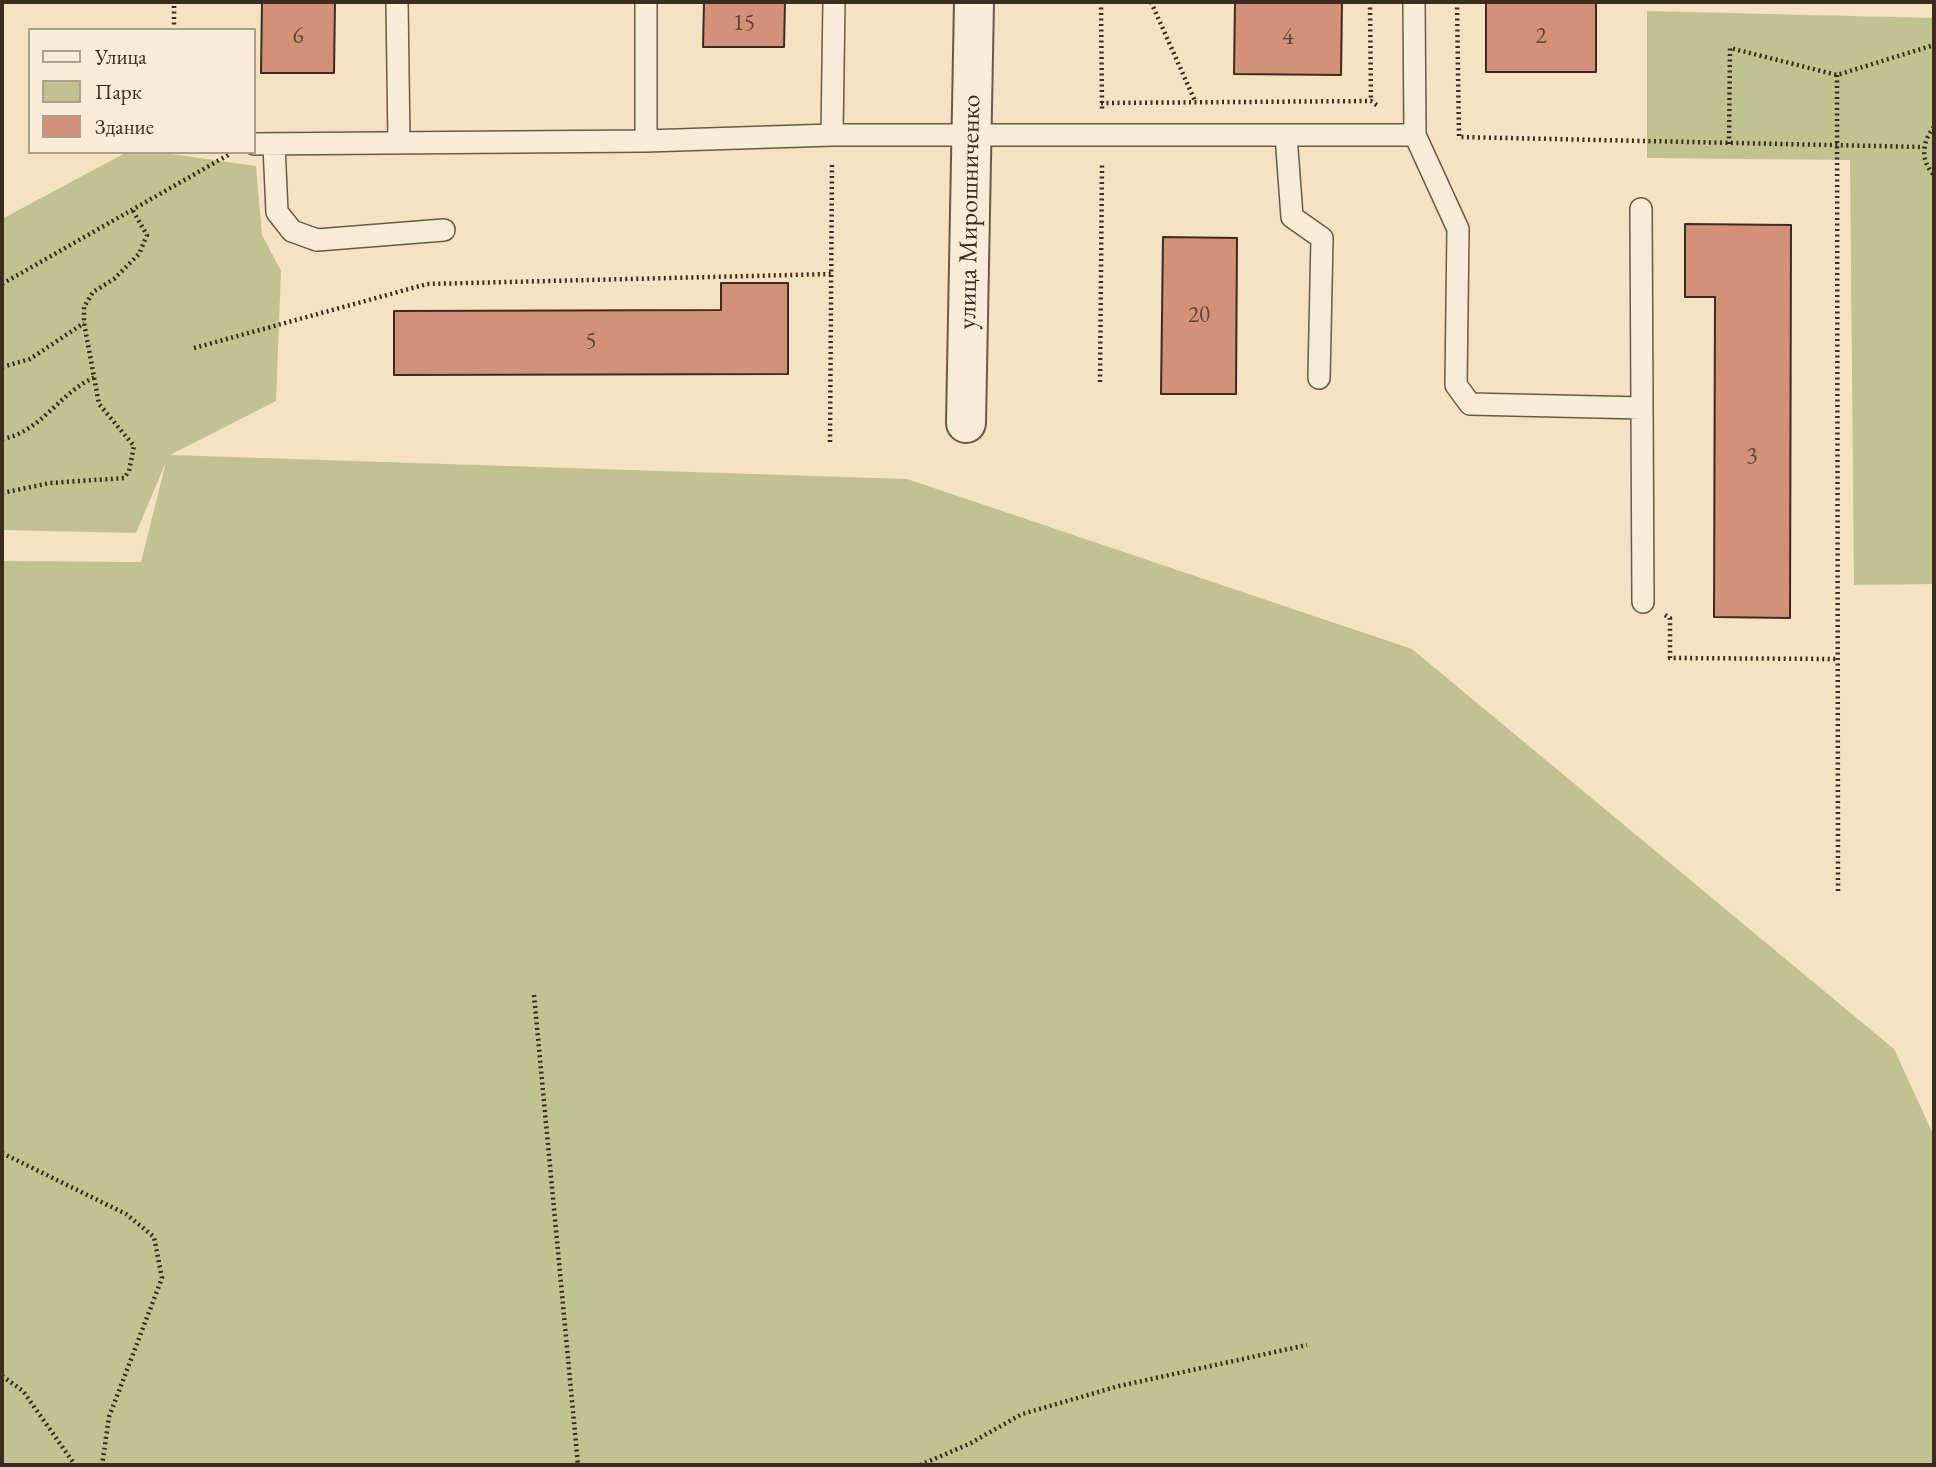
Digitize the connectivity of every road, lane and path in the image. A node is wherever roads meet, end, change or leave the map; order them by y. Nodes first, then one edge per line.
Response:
1 (174, 2) edge
2 (397, 2) edge
3 (646, 2) edge
4 (834, 2) edge
5 (974, 2) edge
6 (1101, 2) edge
7 (1151, 2) edge
8 (1370, 2) edge
9 (1415, 2) edge
10 (1457, 2) edge
11 (174, 28) edge
12 (1934, 45) edge
13 (1837, 75) junction
14 (1195, 101) dead end
15 (1371, 101) dead end
16 (1934, 127) edge
17 (832, 135) junction
18 (1102, 135) junction
19 (1286, 135) junction
20 (1415, 135) junction
21 (972, 137) junction
22 (646, 141) junction
23 (399, 143) junction
24 (264, 144) edge
25 (1729, 144) junction
26 (1837, 147) junction
27 (1923, 147) junction
28 (229, 154) edge
29 (1934, 175) edge
30 (132, 209) junction
31 (1641, 209) dead end
32 (444, 230) dead end
33 (831, 274) junction
34 (2, 284) edge
35 (84, 323) junction
36 (194, 348) dead end
37 (2, 366) edge
38 (95, 376) junction
39 (1319, 378) dead end
40 (1100, 382) dead end
41 (1642, 408) junction
42 (966, 423) dead end
43 (2, 439) edge
44 (830, 442) dead end
45 (2, 493) edge
46 (1643, 602) joint
47 (1837, 659) junction
48 (1838, 893) dead end
49 (534, 995) dead end
50 (2, 1153) edge
51 (1307, 1345) dead end
52 (2, 1376) edge
53 (75, 1465) edge
54 (102, 1465) edge
55 (578, 1465) edge
56 (920, 1465) edge

1 - 11 path
2 - 23 lane
3 - 22 lane
4 - 17 lane
5 - 21 street, улица Мирошниченко
6 - 18 path
7 - 14 path
8 - 15 path
9 - 20 lane
10 - 25 path
12 - 13 path
13 - 25 path
13 - 26 path
16 - 27 path
17 - 21 lane
17 - 22 lane
17 - 33 path
18 - 19 lane
18 - 21 lane
18 - 40 path
19 - 20 lane
19 - 39 lane
20 - 41 lane
21 - 42 street, улица Мирошниченко
22 - 23 lane
23 - 24 lane
24 - 32 lane
25 - 26 path
26 - 27 path
26 - 47 path
27 - 29 path
28 - 30 path
30 - 34 path
30 - 35 path
31 - 41 lane
33 - 36 path
33 - 44 path
35 - 37 path
35 - 38 path
38 - 43 path
38 - 45 path
41 - 46 lane
46 - 47 path
47 - 48 path
49 - 55 path
50 - 54 path
51 - 56 path
52 - 53 path

